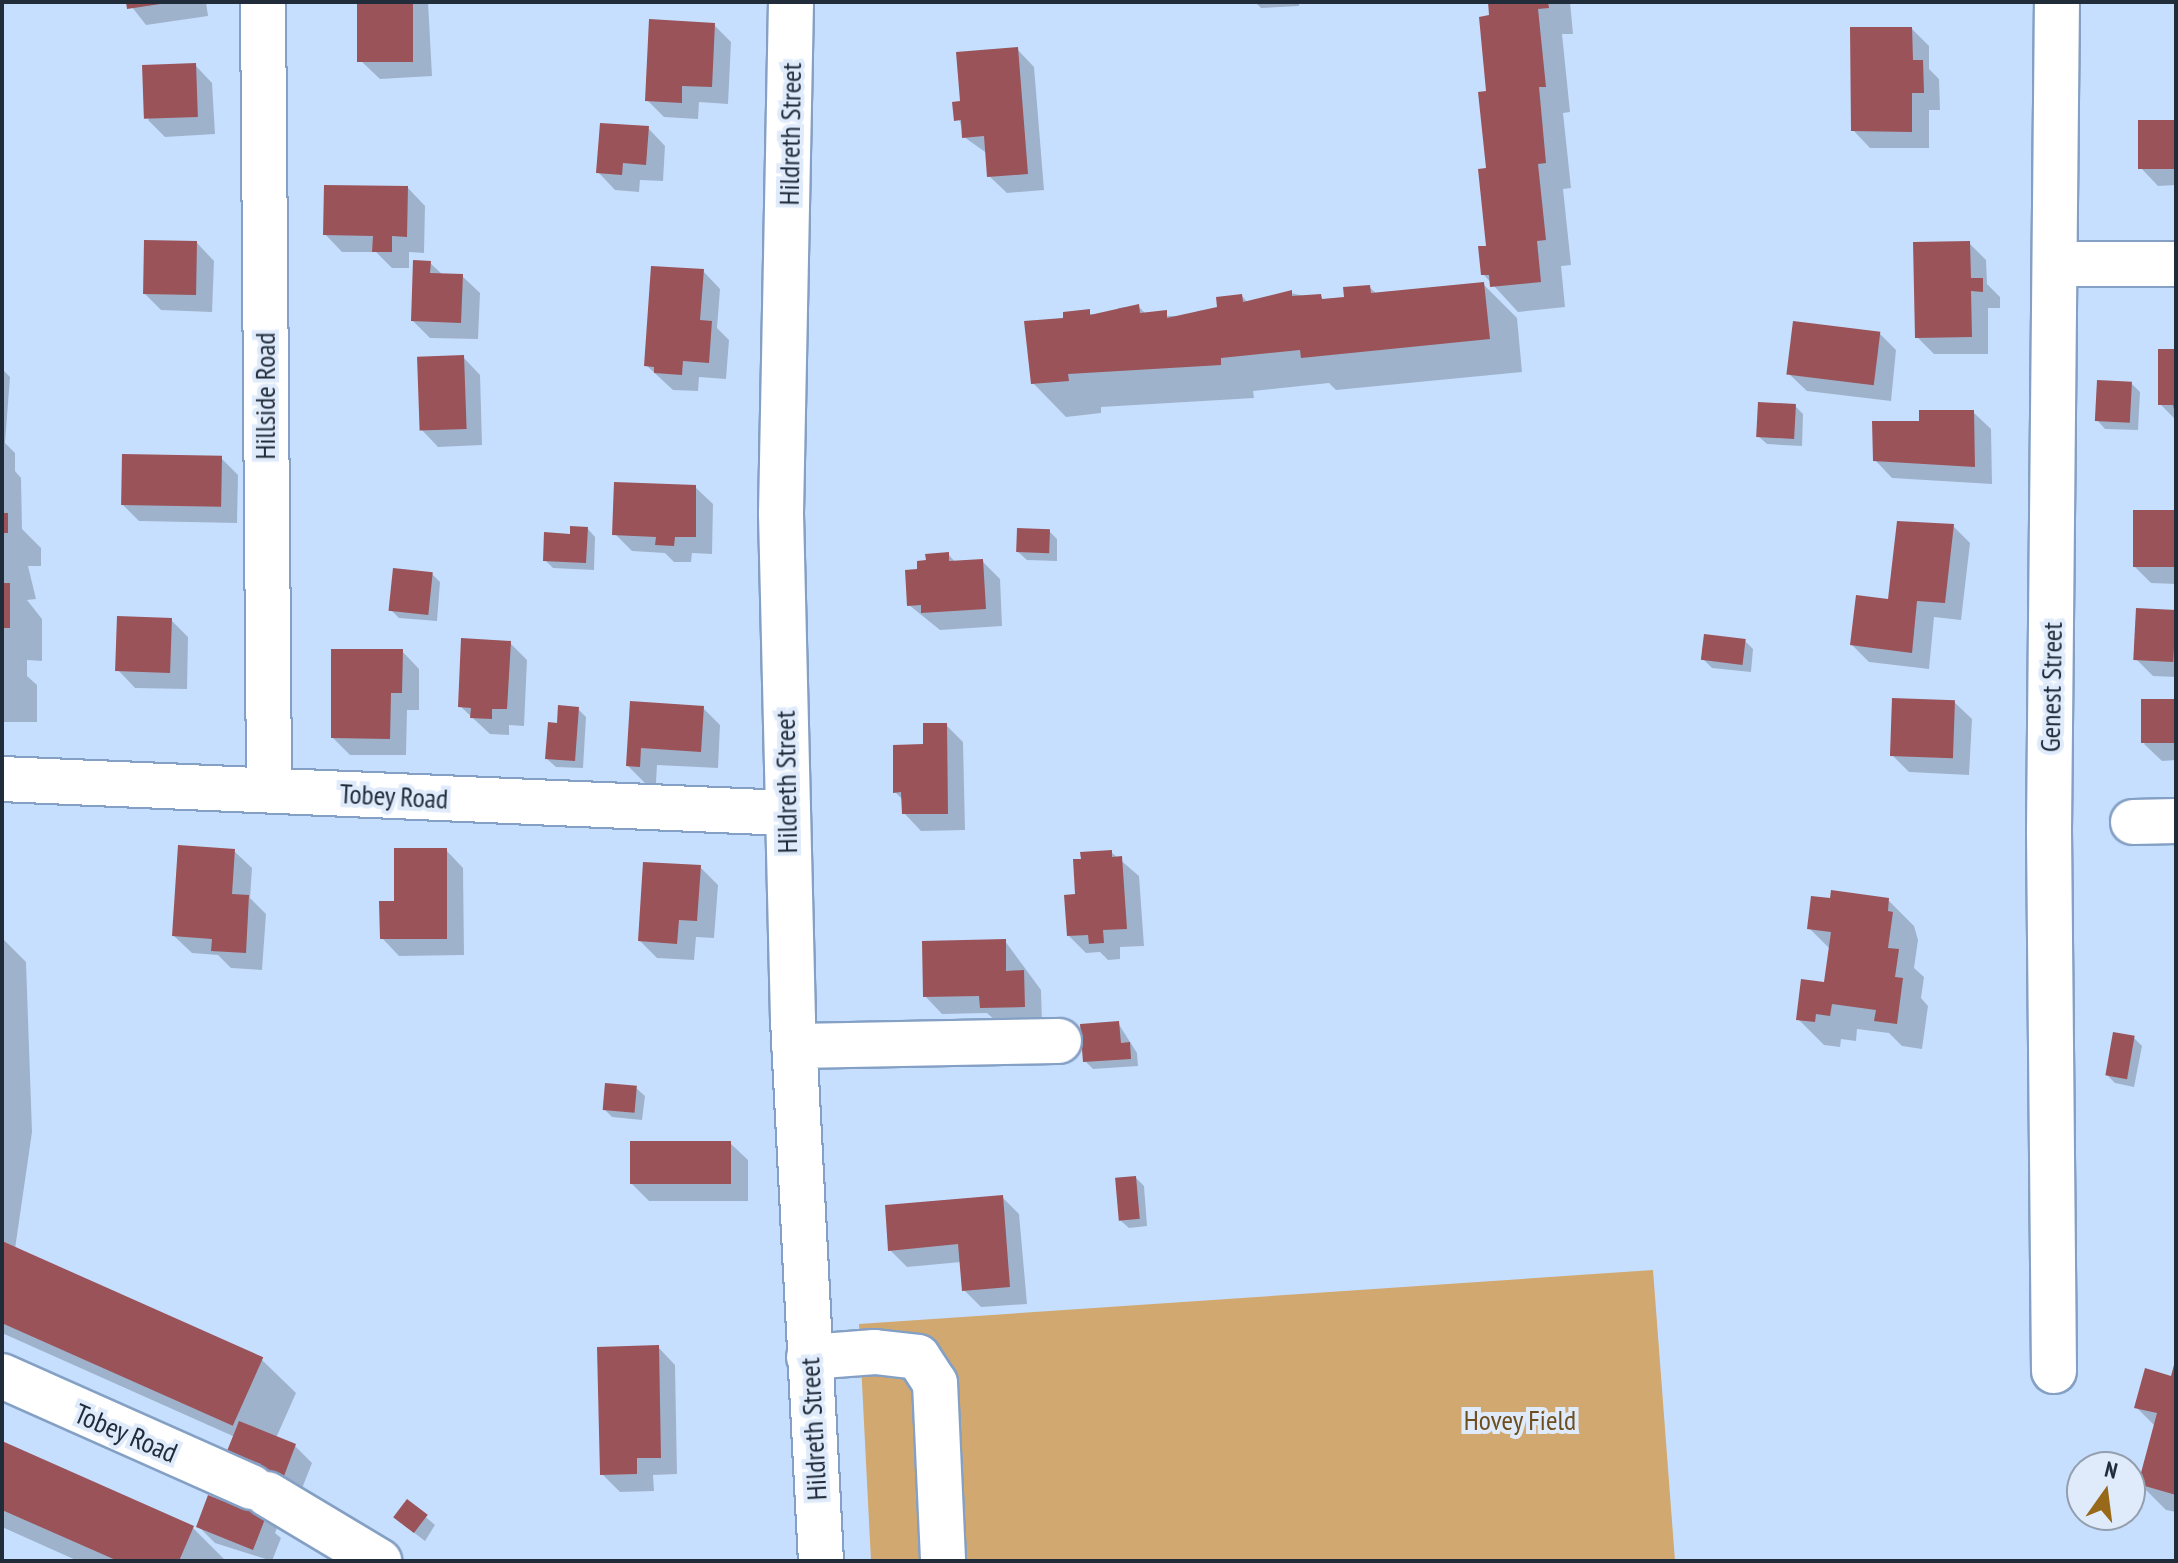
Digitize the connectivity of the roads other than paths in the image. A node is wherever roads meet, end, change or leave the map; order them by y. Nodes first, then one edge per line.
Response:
1 (263, 2) edge
2 (791, 2) edge
3 (2057, 2) edge
4 (2057, 264) junction
5 (2176, 264) edge
6 (2, 779) edge
7 (269, 790) junction
8 (787, 813) junction
9 (2176, 821) edge
10 (2133, 822) dead end
11 (1059, 1041) dead end
12 (794, 1046) junction
13 (809, 1357) junction
14 (2054, 1371) dead end
15 (2, 1376) edge
16 (379, 1561) edge
17 (821, 1561) edge
18 (943, 1561) edge

1 - 7 street, Hillside Road
2 - 8 street, Hildreth Street
3 - 4 street, Genest Street
4 - 5 street
4 - 14 street, Genest Street
6 - 7 street, Tobey Road
7 - 8 street, Tobey Road
8 - 12 street, Hildreth Street
9 - 10 street
11 - 12 street
12 - 13 street, Hildreth Street
13 - 17 street, Hildreth Street
13 - 18 street
15 - 16 street, Tobey Road

